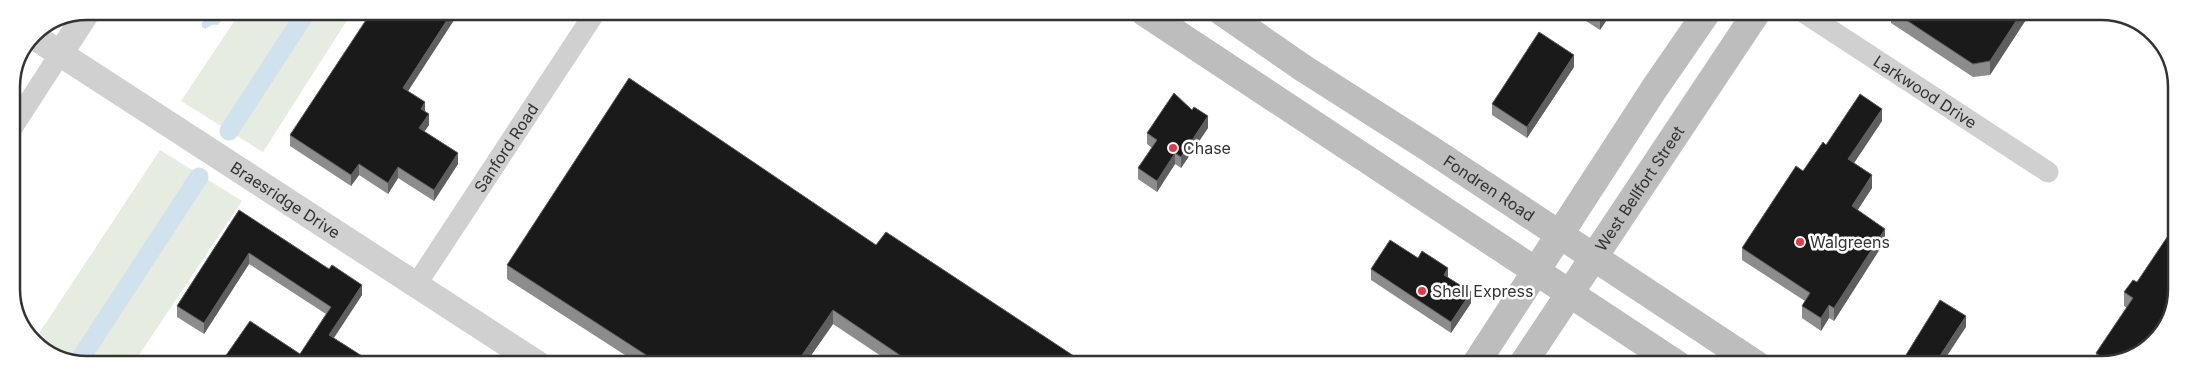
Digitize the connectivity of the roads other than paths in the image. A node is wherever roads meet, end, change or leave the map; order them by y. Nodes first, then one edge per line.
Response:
1 (82, 20) edge
2 (590, 20) edge
3 (1156, 20) edge
4 (1234, 20) edge
5 (1701, 20) edge
6 (1752, 20) edge
7 (1815, 20) edge
8 (40, 40) edge
9 (60, 54) junction
10 (1304, 68) junction
11 (1280, 103) junction
12 (20, 116) edge
13 (2048, 172) dead end
14 (1561, 235) junction
15 (1594, 257) junction
16 (1537, 271) junction
17 (416, 285) junction
18 (1570, 292) junction
19 (526, 356) edge
20 (1480, 356) edge
21 (1527, 356) edge
22 (1665, 356) edge
23 (1743, 356) edge

1 - 9 street
2 - 17 street, Sanford Road
3 - 11 main road
4 - 10 main road, Fondren Road
5 - 14 main road
6 - 15 main road, West Bellfort Street
7 - 13 street, Larkwood Drive
8 - 9 street, Braesridge Drive
9 - 12 street
9 - 17 street, Braesridge Drive
10 - 11 main road
10 - 14 main road, Fondren Road
11 - 16 main road
14 - 15 main road, Fondren Road
14 - 16 main road
15 - 18 main road, West Bellfort Street
15 - 23 main road, Fondren Road
16 - 18 main road
16 - 20 main road
17 - 19 street, Braesridge Drive
18 - 21 main road, West Bellfort Street
18 - 22 main road

